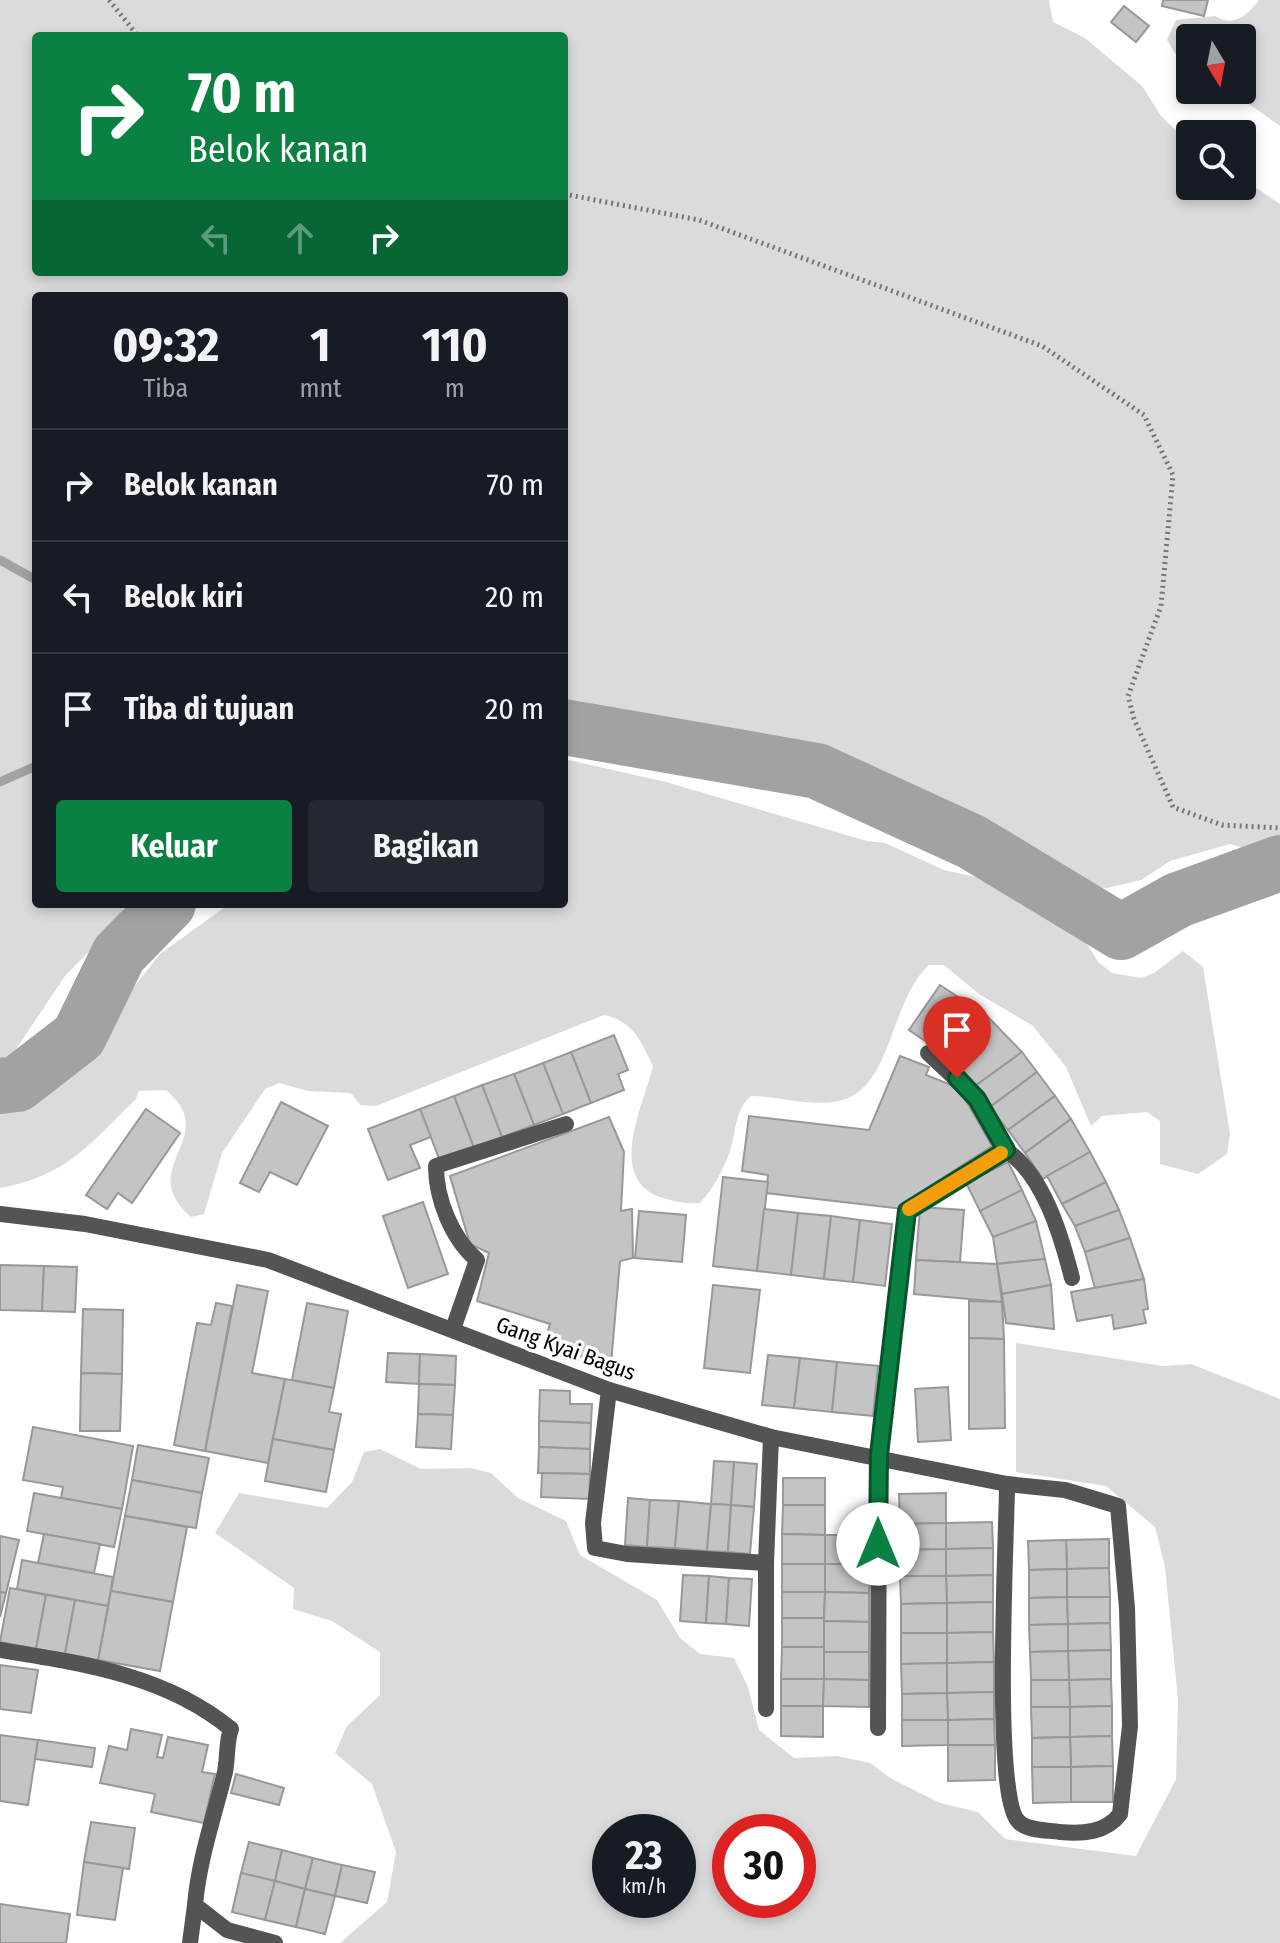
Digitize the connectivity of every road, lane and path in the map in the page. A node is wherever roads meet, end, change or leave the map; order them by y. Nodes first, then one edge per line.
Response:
1 (109, 0) edge
2 (135, 32) edge
3 (568, 195) edge
4 (1280, 828) edge
5 (928, 1053) dead end
6 (566, 1124) dead end
7 (1006, 1150) junction
8 (0, 1214) edge
9 (1072, 1278) dead end
10 (453, 1329) junction
11 (609, 1390) junction
12 (771, 1437) junction
13 (879, 1455) junction
14 (1007, 1484) junction
15 (766, 1563) junction
16 (0, 1650) edge
17 (766, 1709) dead end
18 (878, 1728) dead end
19 (195, 1905) junction
20 (190, 1943) edge
21 (275, 1943) edge

1 - 2 path
3 - 4 path
5 - 7 street
6 - 10 street
7 - 9 street
7 - 13 street
8 - 10 street, Gang Kyai Bagus
10 - 11 street, Gang Kyai Bagus
11 - 12 street, Gang Kyai Bagus
11 - 15 street
12 - 13 street, Gang Kyai Bagus
12 - 15 street
13 - 14 street, Gang Kyai Bagus
13 - 18 street
14 - 14 street, Gang Kyai Bagus
15 - 17 street
16 - 19 street
19 - 20 street
19 - 21 street

